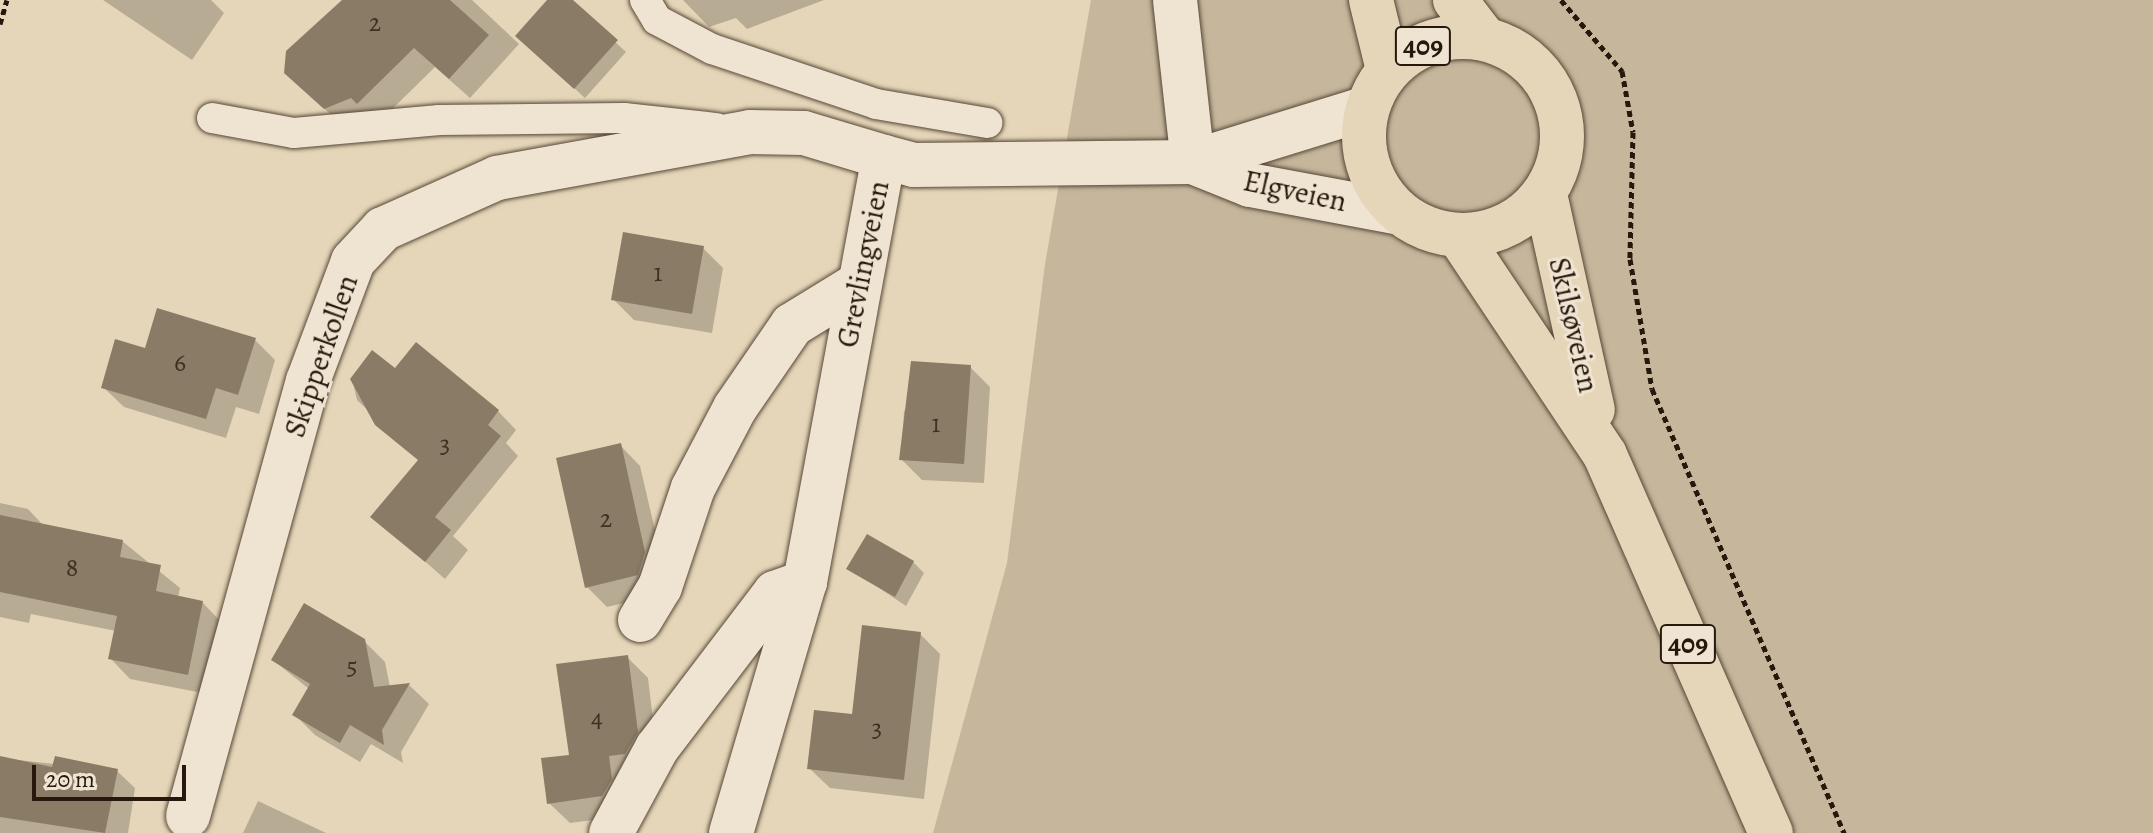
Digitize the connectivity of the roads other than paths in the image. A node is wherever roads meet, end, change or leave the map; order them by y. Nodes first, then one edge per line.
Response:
1 (645, 0) edge
2 (1175, 0) edge
3 (1371, 0) edge
4 (1455, 0) edge
5 (1485, 39) junction
6 (1388, 70) junction
7 (1367, 108) junction
8 (212, 118) dead end
9 (987, 123) dead end
10 (750, 132) junction
11 (884, 157) junction
12 (1193, 162) junction
13 (1545, 194) junction
14 (1399, 213) junction
15 (1459, 236) junction
16 (857, 285) junction
17 (1605, 455) junction
18 (805, 582) junction
19 (640, 620) dead end
20 (188, 816) dead end
21 (611, 833) edge
22 (731, 833) edge
23 (1771, 833) edge

1 - 9 lane
2 - 12 street
3 - 6 main road, 409
4 - 5 main road, 409
5 - 6 main road, 409
5 - 13 main road, 409
6 - 7 main road, 409
7 - 12 street, Elgveien
7 - 14 main road, 409
8 - 10 lane, Skipperkollen
10 - 11 street, Skipperkollen
10 - 20 street, Skipperkollen
11 - 12 street, Grevlingveien
11 - 16 street, Grevlingveien
12 - 14 street, Elgveien
13 - 15 main road
13 - 17 main road, Skilsøveien / 409
14 - 15 main road
15 - 17 main road, Skilsøveien / 409
16 - 18 street, Grevlingveien
16 - 19 street
17 - 23 main road, Skilsøveien / 409
18 - 21 street
18 - 22 street, Grevlingveien

